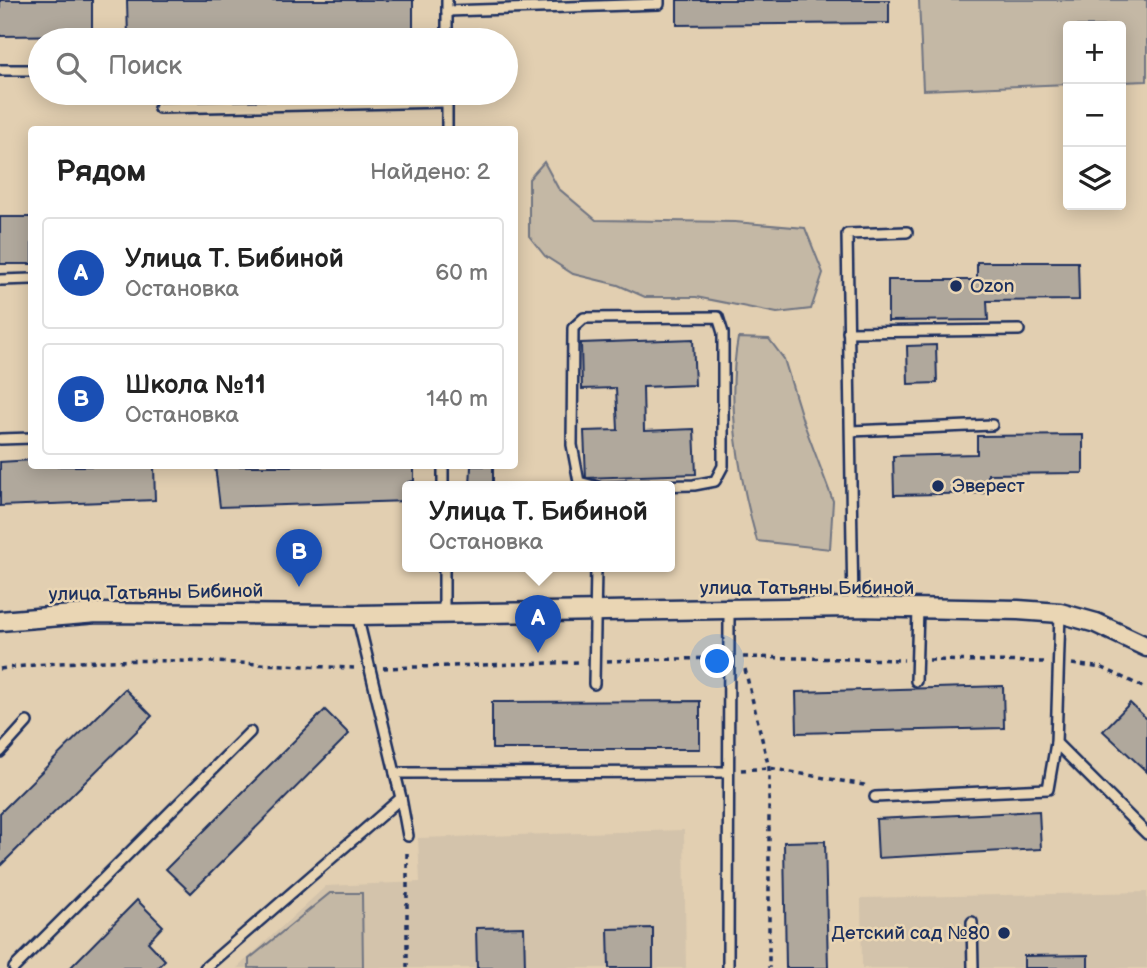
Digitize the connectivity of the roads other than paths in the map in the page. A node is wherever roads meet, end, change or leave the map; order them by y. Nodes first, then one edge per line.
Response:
1 (447, 0) edge
2 (659, 0) edge
3 (447, 12) junction
4 (447, 28) edge
5 (28, 70) edge
6 (0, 71) edge
7 (238, 105) edge
8 (447, 105) edge
9 (159, 108) dead end
10 (447, 126) edge
11 (907, 232) dead end
12 (28, 279) edge
13 (0, 280) edge
14 (1019, 330) dead end
15 (848, 332) junction
16 (992, 425) dead end
17 (851, 431) junction
18 (28, 438) edge
19 (0, 439) edge
20 (579, 481) edge
21 (675, 485) edge
22 (444, 572) edge
23 (596, 572) edge
24 (853, 607) junction
25 (918, 608) junction
26 (729, 610) junction
27 (594, 611) junction
28 (1060, 613) junction
29 (444, 614) junction
30 (357, 615) junction
31 (0, 621) edge
32 (1147, 647) edge
33 (916, 681) dead end
34 (594, 684) dead end
35 (27, 722) dead end
36 (250, 732) dead end
37 (1056, 743) junction
38 (0, 752) edge
39 (726, 772) junction
40 (395, 773) junction
41 (875, 797) road end
42 (401, 798) junction
43 (1147, 834) edge
44 (408, 835) road end
45 (972, 922) dead end
46 (14, 968) edge
47 (205, 968) edge
48 (728, 968) edge
49 (972, 968) edge

1 - 3 lane
2 - 3 lane
3 - 4 lane
5 - 6 lane
7 - 9 lane
8 - 10 lane
11 - 15 lane
12 - 13 lane
14 - 15 lane
15 - 17 lane
16 - 17 lane
17 - 24 lane
18 - 19 lane
20 - 21 lane
22 - 29 lane
23 - 27 lane
24 - 25 street, улица Татьяны Бибиной
24 - 26 street, улица Татьяны Бибиной
25 - 28 street, улица Татьяны Бибиной
25 - 33 lane
26 - 27 street, улица Татьяны Бибиной
26 - 39 lane
27 - 29 street, улица Татьяны Бибиной
27 - 34 lane
28 - 32 street, улица Татьяны Бибиной
28 - 37 lane
29 - 30 street, улица Татьяны Бибиной
30 - 31 street, улица Татьяны Бибиной
30 - 40 lane
35 - 38 lane
36 - 46 lane
37 - 41 lane
37 - 43 lane
39 - 40 lane
39 - 48 lane
40 - 42 lane
42 - 44 lane
42 - 47 lane
45 - 49 lane

